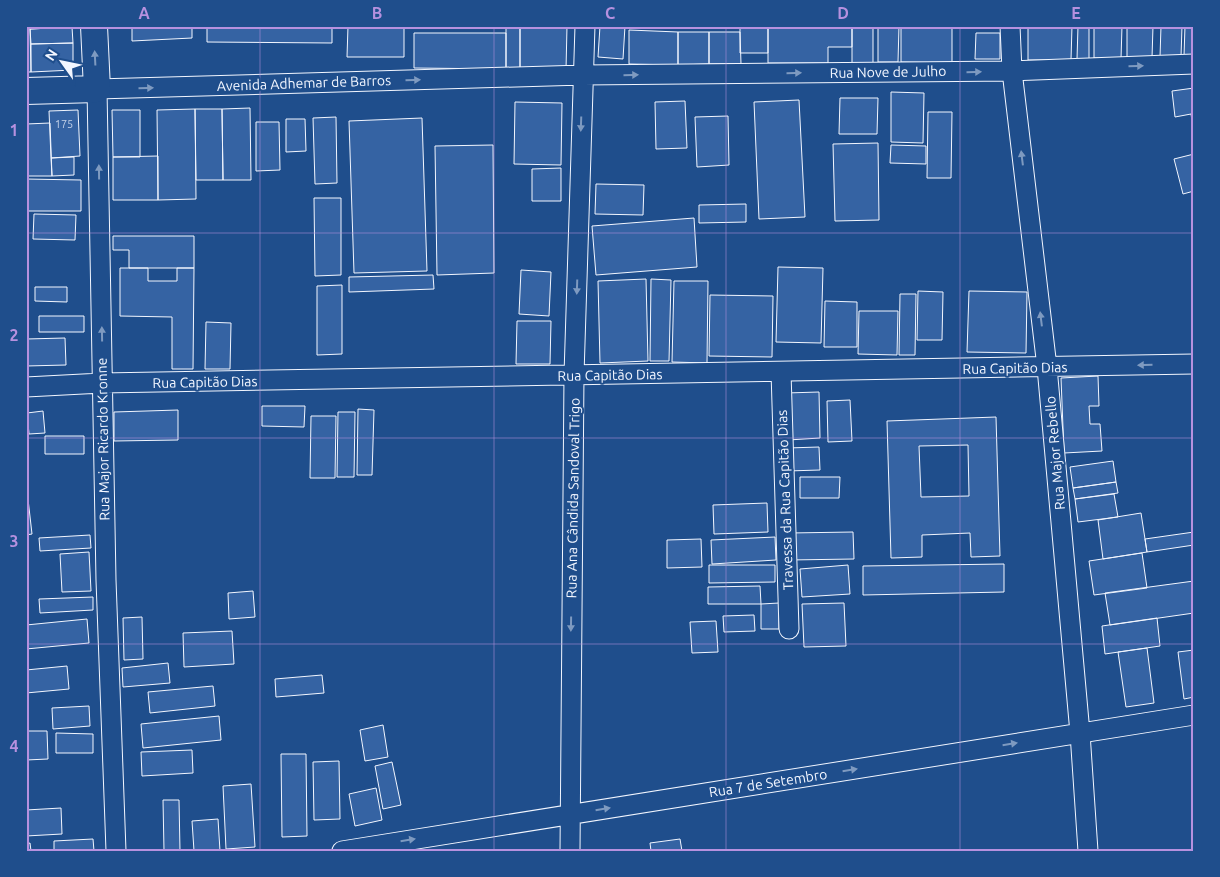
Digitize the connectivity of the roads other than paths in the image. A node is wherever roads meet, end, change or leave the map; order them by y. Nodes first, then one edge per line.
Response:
1 (94, 26) edge
2 (584, 26) edge
3 (1010, 26) edge
4 (1194, 64) edge
5 (1012, 71) junction
6 (583, 75) junction
7 (97, 89) junction
8 (26, 91) edge
9 (1194, 364) edge
10 (1047, 368) junction
11 (781, 372) junction
12 (574, 375) junction
13 (102, 383) junction
14 (26, 387) edge
15 (789, 629) dead end
16 (1194, 715) edge
17 (1080, 733) junction
18 (569, 814) junction
19 (116, 851) edge
20 (342, 851) edge
21 (570, 851) edge
22 (1088, 851) edge

7 -> 1 main road, Rua Major Ricardo Kronne
2 - 6 street, Rua Ana Cândida Sandoval Trigo
3 - 5 street, Rua Major Rebello
5 -> 4 street, Rua Nove de Julho
6 -> 5 street, Rua Nove de Julho
10 -> 5 street, Rua Major Rebello
7 -> 6 street, Avenida Adhemar de Barros
6 -> 12 street, Rua Ana Cândida Sandoval Trigo
7 - 8 main road, Avenida Adhemar de Barros
13 -> 7 street, Rua Major Ricardo Kronne
9 -> 10 street, Rua Capitão Dias
10 - 11 street, Rua Capitão Dias
10 - 17 street, Rua Major Rebello
11 - 12 street, Rua Capitão Dias
11 - 15 street, Travessa da Rua Capitão Dias
12 - 13 street, Rua Capitão Dias
12 -> 18 street, Rua Ana Cândida Sandoval Trigo
13 - 14 street, Rua Capitão Dias
13 - 19 street, Rua Major Ricardo Kronne
16 - 17 street, Rua 7 de Setembro
18 -> 17 street, Rua 7 de Setembro
17 - 22 street, Rua Major Rebello
20 -> 18 street, Rua 7 de Setembro
18 - 21 street, Rua Ana Cândida Sandoval Trigo

